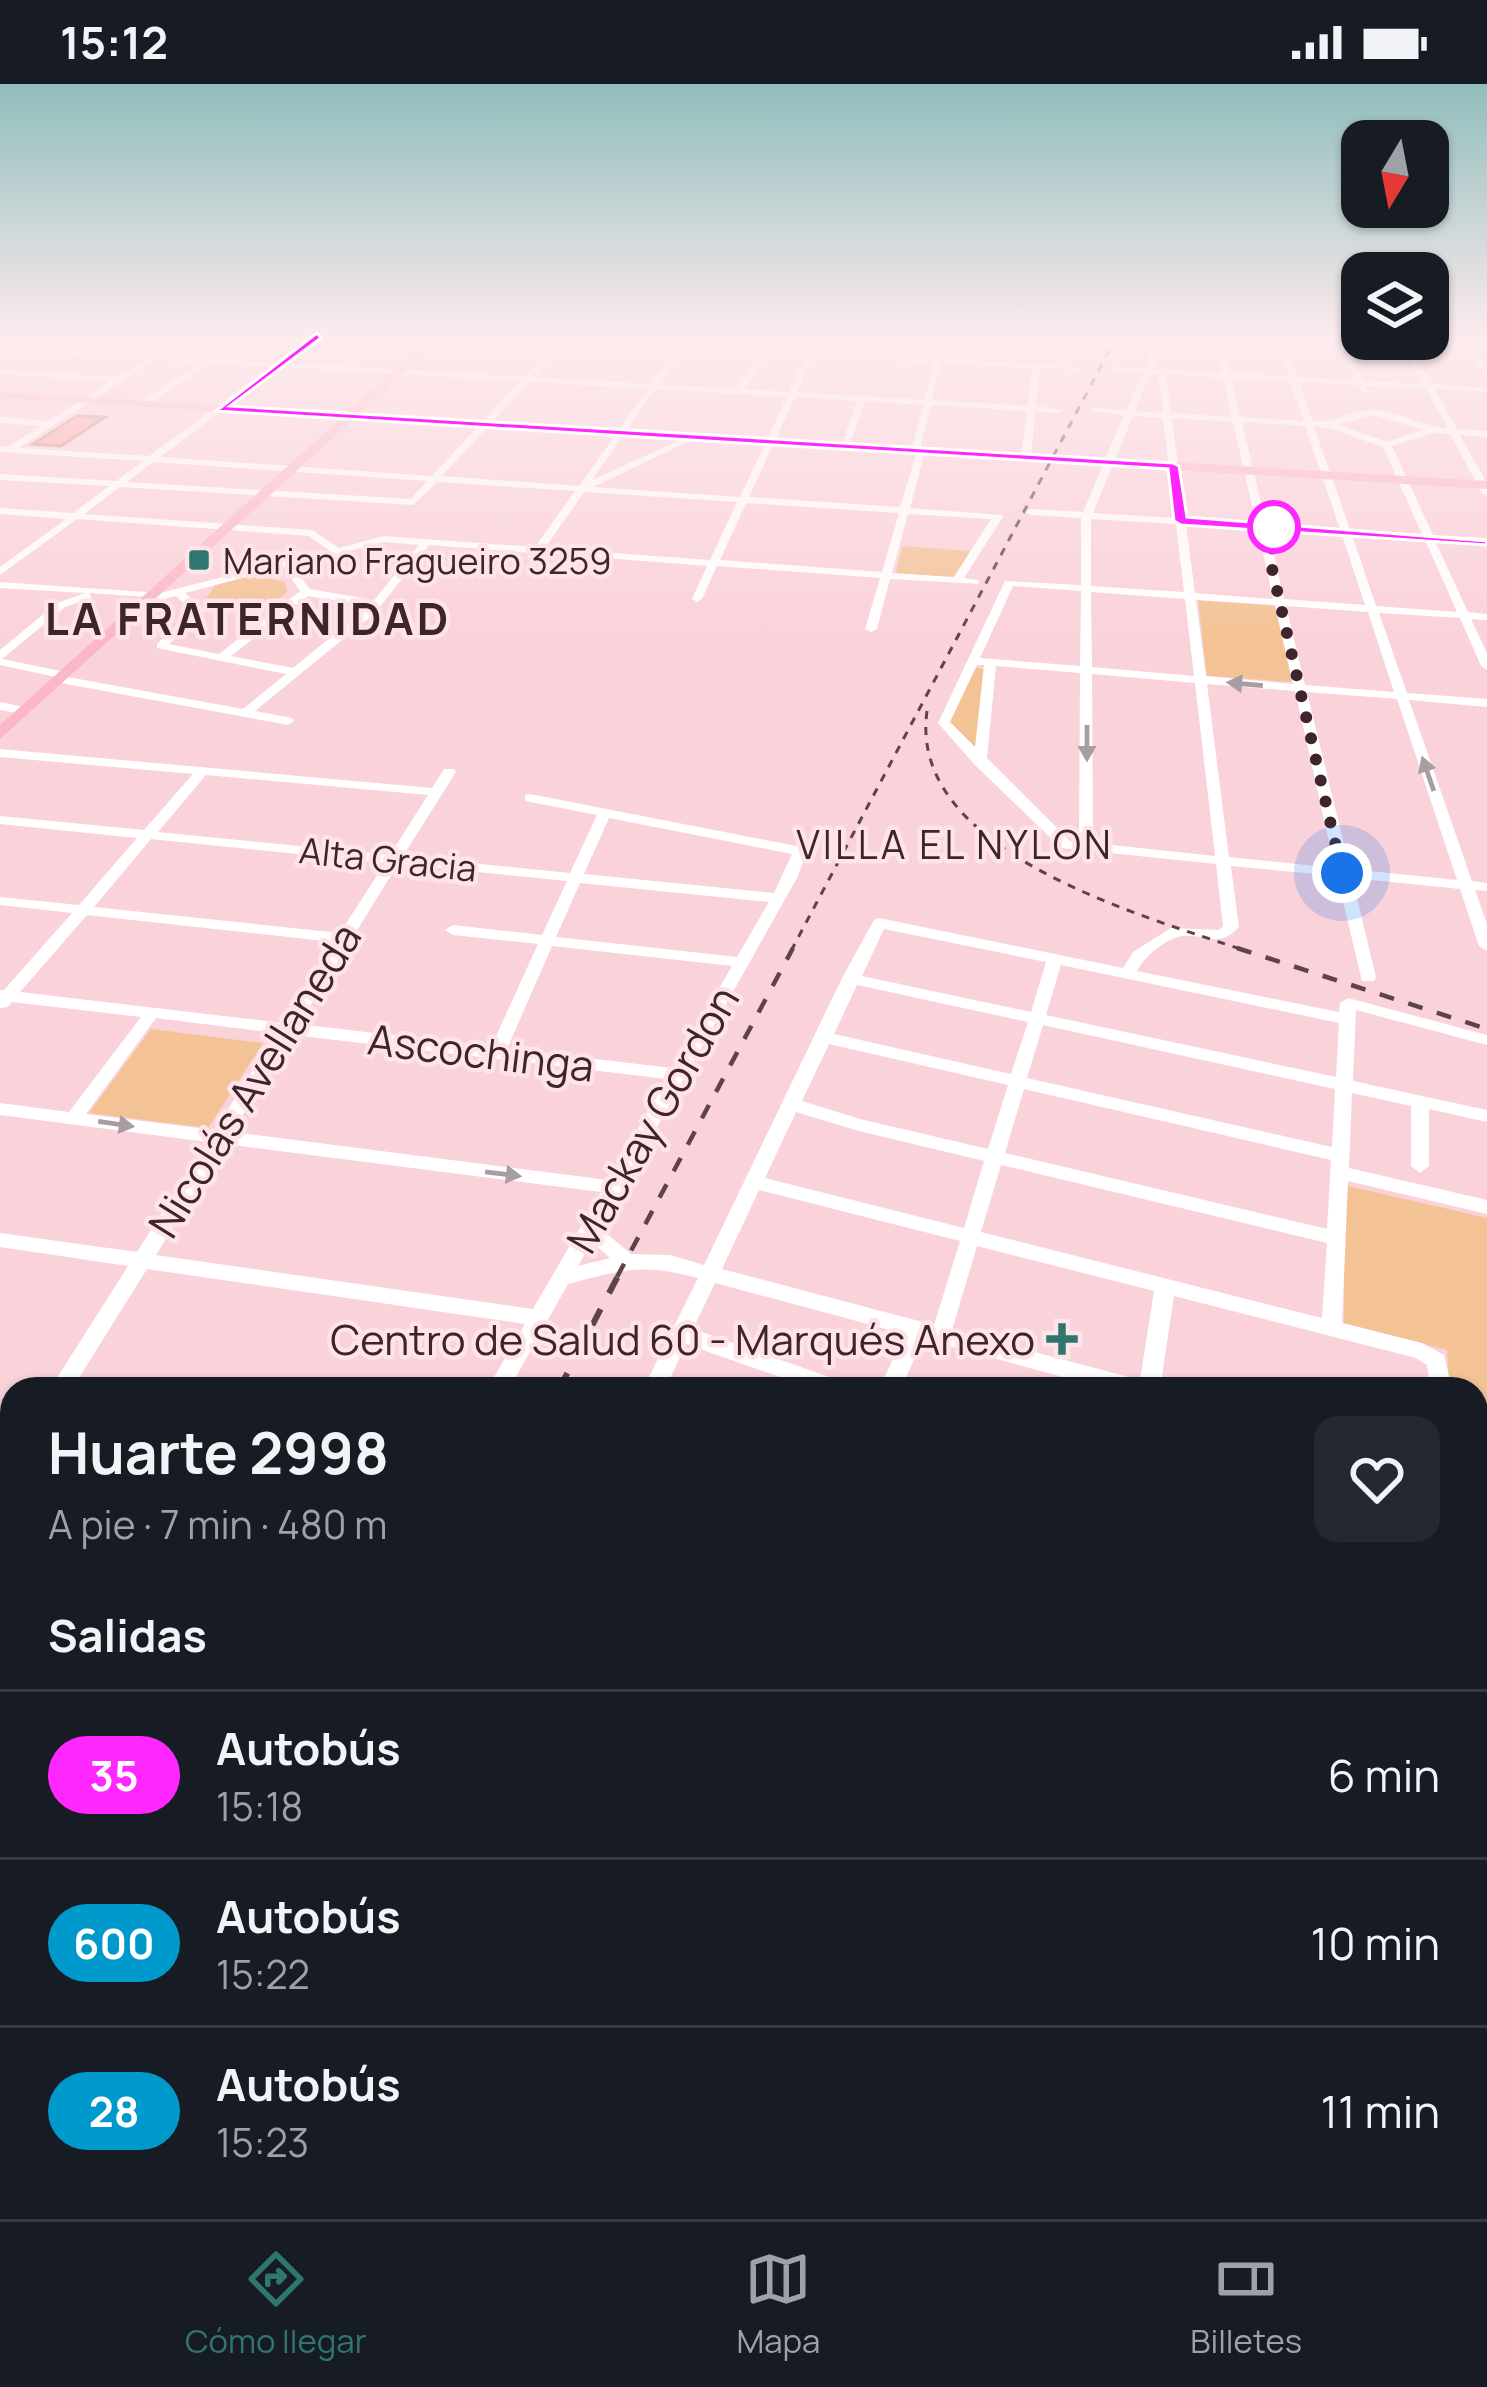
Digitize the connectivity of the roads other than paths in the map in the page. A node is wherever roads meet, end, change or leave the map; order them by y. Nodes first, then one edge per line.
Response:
1 (30, 436) edge
2 (183, 436) edge
3 (326, 436) edge
4 (478, 436) edge
5 (619, 436) edge
6 (658, 436) edge
7 (771, 436) edge
8 (849, 436) edge
9 (922, 436) edge
10 (1028, 436) edge
11 (1119, 436) edge
12 (1169, 436) edge
13 (1239, 436) edge
14 (1312, 436) edge
15 (1361, 436) edge
16 (1415, 436) edge
17 (1456, 436) edge
18 (692, 438) junction
19 (768, 442) junction
20 (1388, 445) junction
21 (845, 447) junction
22 (3, 451) edge
23 (919, 452) junction
24 (1026, 458) junction
25 (152, 459) junction
26 (1107, 462) junction
27 (1173, 466) junction
28 (291, 469) junction
29 (1249, 471) junction
30 (1326, 475) junction
31 (0, 477) edge
32 (440, 478) junction
33 (1404, 480) junction
34 (117, 485) junction
35 (583, 488) junction
36 (1486, 488) edge
37 (263, 495) junction
38 (742, 500) junction
39 (0, 511) edge
40 (905, 511) junction
41 (1031, 512) dead end
42 (1087, 515) junction
43 (74, 516) junction
44 (1181, 521) junction
45 (1262, 526) junction
46 (227, 528) junction
47 (1344, 531) junction
48 (1430, 537) junction
49 (1487, 541) edge
50 (426, 542) junction
51 (337, 551) junction
52 (536, 554) junction
53 (298, 561) junction
54 (714, 563) junction
55 (258, 571) junction
56 (0, 572) edge
57 (292, 576) junction
58 (888, 576) junction
59 (957, 581) junction
60 (975, 582) dead end
61 (0, 585) edge
62 (1087, 588) junction
63 (178, 592) junction
64 (305, 592) junction
65 (97, 593) junction
66 (153, 596) junction
67 (1189, 596) junction
68 (697, 599) dead end
69 (1280, 602) junction
70 (376, 604) junction
71 (1371, 609) junction
72 (1465, 616) junction
73 (1487, 617) edge
74 (871, 629) dead end
75 (221, 658) junction
76 (0, 659) edge
77 (973, 661) junction
78 (990, 663) junction
79 (1487, 666) edge
80 (1087, 671) junction
81 (295, 672) junction
82 (59, 676) junction
83 (1199, 680) junction
84 (1299, 688) junction
85 (1401, 696) junction
86 (1487, 703) edge
87 (0, 706) edge
88 (26, 711) junction
89 (245, 713) junction
90 (288, 721) dead end
91 (0, 734) edge
92 (0, 753) edge
93 (980, 763) junction
94 (203, 771) junction
95 (449, 772) dead end
96 (436, 792) junction
97 (530, 798) dead end
98 (605, 812) junction
99 (0, 820) edge
100 (148, 835) junction
101 (1086, 848) junction
102 (394, 859) junction
103 (1222, 861) junction
104 (1342, 873) junction
105 (574, 878) junction
106 (1467, 885) junction
107 (1487, 886) edge
108 (777, 898) junction
109 (0, 902) edge
110 (82, 910) junction
111 (453, 930) dead end
112 (343, 938) junction
113 (545, 940) junction
114 (1487, 946) edge
115 (1055, 958) junction
116 (741, 962) junction
117 (1127, 974) junction
118 (1368, 977) dead end
119 (850, 978) junction
120 (3, 999) edge
121 (152, 1014) junction
122 (1040, 1018) junction
123 (1346, 1019) junction
124 (289, 1029) junction
125 (822, 1037) junction
126 (1487, 1040) edge
127 (496, 1054) junction
128 (676, 1074) junction
129 (1020, 1082) junction
130 (1341, 1083) junction
131 (1420, 1100) junction
132 (790, 1104) junction
133 (0, 1109) edge
134 (1487, 1116) edge
135 (74, 1118) junction
136 (217, 1139) junction
137 (996, 1155) junction
138 (1338, 1164) junction
139 (1420, 1166) dead end
140 (753, 1182) junction
141 (613, 1187) junction
142 (1487, 1207) edge
143 (589, 1229) junction
144 (973, 1235) junction
145 (1335, 1238) junction
146 (0, 1240) edge
147 (141, 1261) junction
148 (627, 1261) junction
149 (710, 1274) junction
150 (562, 1278) junction
151 (1166, 1287) junction
152 (538, 1318) junction
153 (1332, 1327) junction
154 (918, 1328) junction
155 (680, 1333) junction
156 (941, 1334) junction
157 (68, 1377) edge
158 (505, 1377) edge
159 (660, 1377) edge
160 (804, 1377) edge
161 (896, 1377) edge
162 (1100, 1377) edge
163 (1147, 1377) edge
164 (1438, 1377) edge

1 - 22 street
2 - 25 street
3 - 28 main road
4 - 32 street
5 - 35 street
6 - 18 main road
7 - 19 street
8 - 21 street
9 - 23 street
10 - 24 street
11 - 26 street
12 - 27 street
13 - 29 street
14 - 30 street
15 - 20 street
16 - 20 street
17 - 36 street
18 - 19 main road
18 - 35 street
19 - 21 main road
19 - 38 street
20 - 33 street
21 - 23 main road
22 - 25 street
23 - 24 main road
23 - 40 street
24 - 26 main road
25 - 28 street
25 - 34 street
26 - 27 main road
26 - 42 street
27 - 29 main road
27 - 44 street
28 - 32 street
28 - 37 main road
29 - 30 main road
29 - 45 street
30 - 33 main road
30 - 47 street
31 - 34 street
32 - 35 street
32 - 37 street
33 - 36 main road
33 - 48 street
34 - 37 street
34 - 43 street
35 - 38 street
35 - 52 street
37 - 46 main road
38 - 40 street
38 - 54 street
39 - 43 street
40 - 58 street
40 - 59 street
41 - 42 street
42 - 44 street
42 - 62 street
43 - 46 street
43 - 56 street
44 - 45 street
44 - 67 street
45 - 47 street
45 - 69 street
46 - 51 street
46 - 66 main road
47 - 48 street
47 - 71 street
48 - 49 street
48 - 72 street
50 - 51 street
50 - 52 street
50 - 70 street
51 - 53 street
52 - 54 street
53 - 55 street
53 - 57 street
54 - 58 street
54 - 68 street
55 - 57 street
55 - 63 street
57 - 64 street
58 - 59 street
58 - 74 street
59 - 60 street
61 - 65 street
62 - 67 street
62 - 77 street
62 - 80 street
63 - 66 street
63 - 75 street
64 - 70 street
64 - 75 street
65 - 66 street
65 - 76 street
66 - 82 main road
67 - 69 street
67 - 83 street
69 - 71 street
69 - 84 street
70 - 81 street
71 - 72 street
71 - 85 street
72 - 73 street
72 - 79 street
75 - 81 street
76 - 82 street
77 - 78 street
77 - 93 street
78 - 80 street
78 - 93 street
80 - 83 street
80 -> 101 street
81 - 89 street
82 - 88 main road
82 - 89 street
84 -> 83 street
83 - 103 street
84 - 85 street
84 - 104 street
85 - 86 street
106 -> 85 street
87 - 88 street
88 - 91 main road
89 - 90 street
92 - 94 street
93 - 101 street
94 - 96 street
94 - 100 street
95 - 96 street, Nicolás Avellaneda
96 - 102 street, Nicolás Avellaneda
97 - 98 street
98 - 105 street
98 - 108 street, Mackay Gordon
99 - 100 street, Alta Gracia
100 - 102 street, Alta Gracia
100 - 110 street
101 - 103 street
102 - 105 street, Alta Gracia
102 - 112 street, Nicolás Avellaneda
103 - 104 street
103 - 117 street
104 - 106 street
104 - 118 street
105 - 108 street, Alta Gracia
105 - 113 street
106 - 107 street
106 - 114 street
108 - 116 street, Mackay Gordon
109 - 110 street
110 - 112 street
110 - 120 street
111 - 113 street
112 - 124 street, Nicolás Avellaneda
113 - 116 street
113 - 127 street
115 - 117 street
115 - 119 street
115 - 122 street
116 - 128 street, Mackay Gordon
117 - 123 street
119 - 122 street
119 - 125 street
120 - 121 street, Ascochinga
121 - 124 street, Ascochinga
121 - 135 street
122 - 129 street
122 - 130 street
123 - 126 street
123 - 130 street
124 - 127 street, Ascochinga
124 - 136 street, Nicolás Avellaneda
125 - 129 street
125 - 132 street
127 - 128 street, Ascochinga
128 - 141 street, Mackay Gordon
129 - 137 street
129 - 138 street
130 - 131 street
130 - 138 street
131 - 134 street
131 - 139 street
132 - 137 street
132 - 140 street
133 - 135 street
135 -> 136 street
136 -> 141 street
136 - 147 street, Nicolás Avellaneda
137 - 144 street
137 - 145 street
138 - 142 street
138 - 145 street
140 - 144 street
140 - 149 street
141 - 143 street, Mackay Gordon
143 - 148 street
143 - 150 street, Mackay Gordon
144 - 151 street
144 - 156 street
145 - 153 street
146 - 147 street
147 - 152 street
147 - 157 street, Nicolás Avellaneda
148 - 149 street
148 - 150 street
149 - 154 street
149 - 155 street
150 - 152 street, Mackay Gordon
151 - 153 street
151 - 163 street
152 - 158 street, Mackay Gordon
153 - 164 street
154 - 156 street
154 - 161 street
155 - 159 street
155 - 160 street
156 - 162 street

